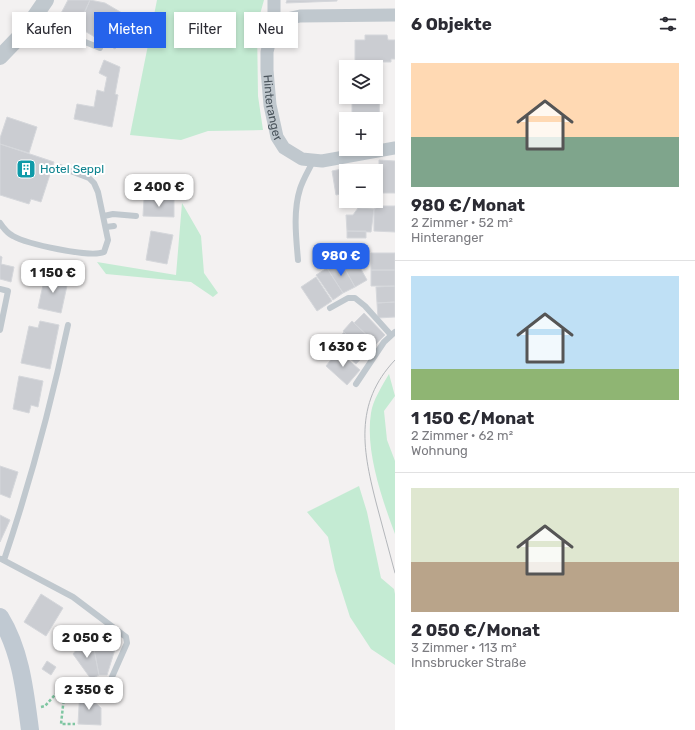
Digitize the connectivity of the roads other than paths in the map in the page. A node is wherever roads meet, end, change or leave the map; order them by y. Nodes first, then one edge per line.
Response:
1 (46, 0) edge
2 (274, 0) edge
3 (38, 12) edge
4 (274, 12) edge
5 (395, 15) edge
6 (298, 16) edge
7 (12, 45) edge
8 (268, 48) edge
9 (0, 57) edge
10 (395, 148) edge
11 (313, 161) junction
12 (60, 167) dead end
13 (104, 216) junction
14 (136, 216) dead end
15 (0, 223) edge
16 (114, 226) dead end
17 (106, 227) junction
18 (298, 260) dead end
19 (0, 289) edge
20 (330, 308) dead end
21 (68, 325) dead end
22 (0, 330) edge
23 (393, 334) edge
24 (356, 384) dead end
25 (2, 560) edge
26 (0, 617) edge
27 (104, 696) dead end
28 (30, 730) edge

1 - 3 street
2 - 4 street, Hinteranger
5 - 6 street
7 - 9 street
8 - 11 street, Hinteranger
10 - 11 street, Hinteranger
11 - 18 lane
12 - 13 lane
13 - 14 lane
13 - 17 lane
15 - 17 lane
16 - 17 lane
19 - 22 lane
20 - 23 lane
21 - 25 lane
23 - 24 lane
25 - 27 lane
26 - 28 main road

